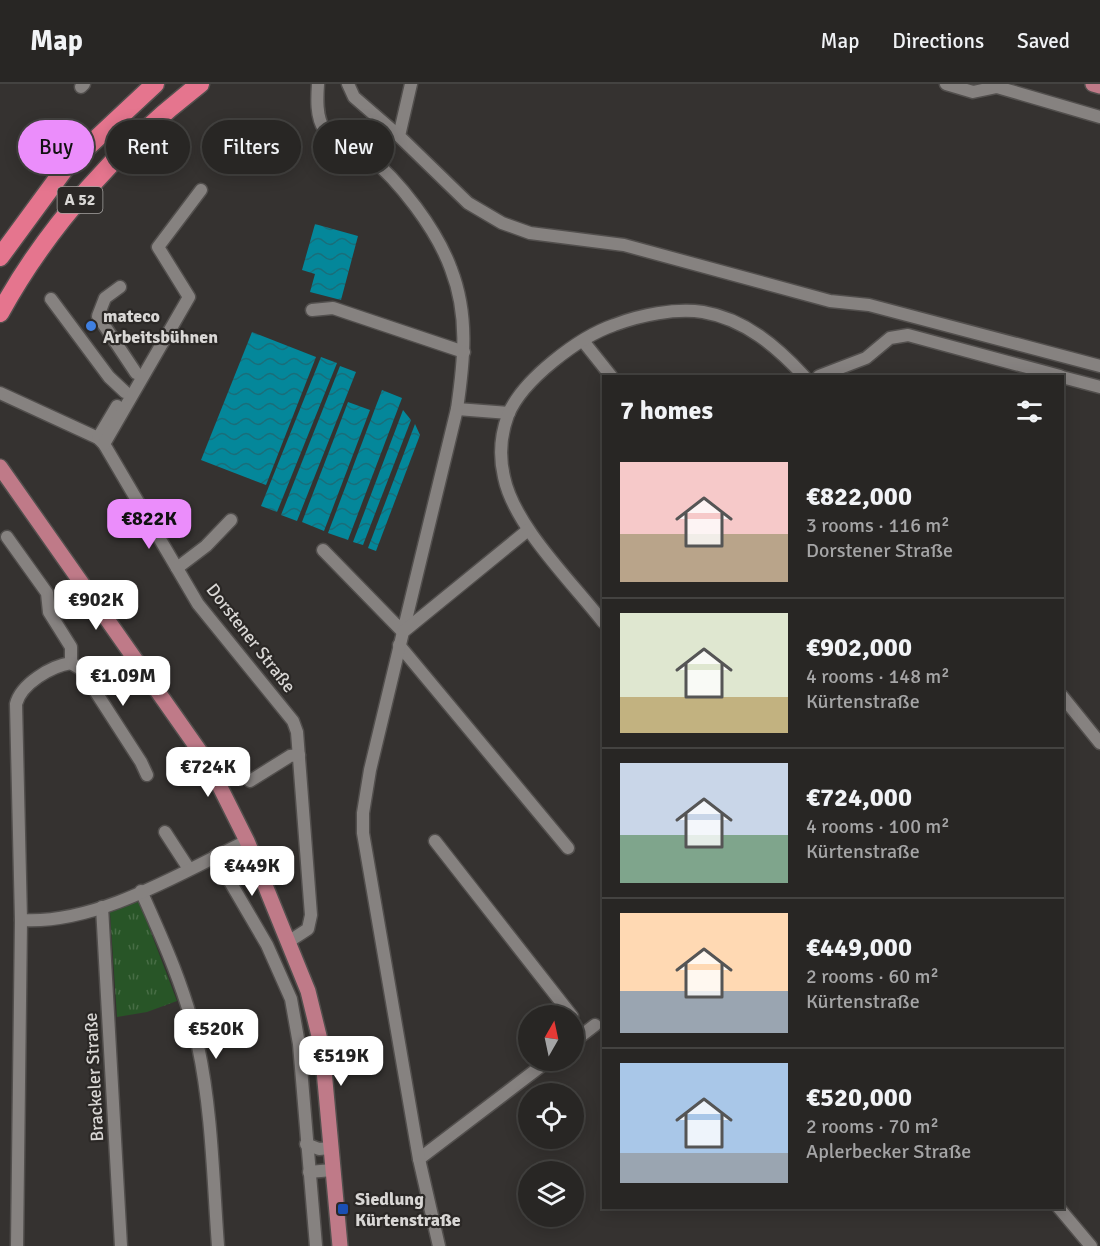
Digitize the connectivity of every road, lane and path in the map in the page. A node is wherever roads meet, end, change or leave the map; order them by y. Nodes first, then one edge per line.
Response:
1 (155, 84) edge
2 (200, 84) edge
3 (318, 84) edge
4 (348, 84) edge
5 (411, 84) edge
6 (946, 84) edge
7 (1093, 84) edge
8 (1100, 86) edge
9 (1100, 117) edge
10 (399, 136) junction
11 (201, 190) dead end
12 (0, 257) edge
13 (120, 287) dead end
14 (51, 299) dead end
15 (312, 310) dead end
16 (0, 313) edge
17 (165, 323) dead end
18 (583, 341) junction
19 (464, 352) junction
20 (1100, 366) edge
21 (136, 373) junction
22 (609, 375) edge
23 (803, 375) edge
24 (822, 375) edge
25 (1054, 375) edge
26 (1064, 378) edge
27 (1100, 387) edge
28 (125, 392) junction
29 (0, 393) edge
30 (457, 409) junction
31 (509, 413) junction
32 (101, 441) junction
33 (0, 467) edge
34 (231, 520) dead end
35 (528, 530) junction
36 (7, 537) dead end
37 (323, 550) dead end
38 (177, 568) junction
39 (602, 621) edge
40 (403, 632) junction
41 (399, 645) junction
42 (71, 663) junction
43 (1064, 698) edge
44 (1100, 743) edge
45 (298, 755) junction
46 (147, 775) dead end
47 (250, 781) dead end
48 (165, 832) dead end
49 (247, 841) junction
50 (435, 841) dead end
51 (568, 848) dead end
52 (216, 856) junction
53 (189, 869) junction
54 (141, 891) junction
55 (102, 907) junction
56 (21, 920) junction
57 (288, 942) junction
58 (563, 1005) edge
59 (318, 1030) junction
60 (298, 1036) junction
61 (535, 1071) edge
62 (306, 1144) junction
63 (330, 1148) junction
64 (419, 1159) junction
65 (332, 1170) junction
66 (309, 1172) junction
67 (1060, 1209) edge
68 (1084, 1244) edge
69 (16, 1246) edge
70 (121, 1246) edge
71 (218, 1246) edge
72 (316, 1246) edge
73 (340, 1246) edge
74 (439, 1246) edge

1 - 12 highway, A 52
2 - 16 highway, A 52
3 - 19 street
4 - 10 street
5 - 10 street
6 - 9 street
7 - 8 main road
10 - 20 street
11 - 32 street
13 - 21 street
14 - 28 street
15 - 19 street
17 - 21 street
18 - 22 street
18 - 23 street
18 - 31 street
19 - 30 street
21 - 28 street
24 - 25 street
26 - 27 street
28 - 32 street
29 - 32 street
30 - 31 street
30 - 40 street
31 - 35 street
32 - 38 street, Dorstener Straße
33 - 49 main road
34 - 38 street
35 - 39 street
35 - 40 street
36 - 42 street
37 - 40 street
38 - 45 street, Dorstener Straße
40 - 41 street
41 - 51 street
41 - 64 street
42 - 46 street
42 - 56 street
43 - 44 street
45 - 47 street
45 - 57 street, Dorstener Straße
48 - 53 street
49 - 52 street
49 - 57 main road
50 - 58 street
52 - 53 street
52 - 60 street
53 - 54 street
54 - 55 street
54 - 71 street
55 - 56 street
55 - 70 street, Brackeler Straße
56 - 69 street
57 - 59 main road
59 - 60 street
59 - 63 main road
60 - 62 street
61 - 64 street
62 - 63 street
62 - 66 street
63 - 65 main road
64 - 74 street
65 - 66 street
65 - 73 main road
66 - 72 street
67 - 68 street

